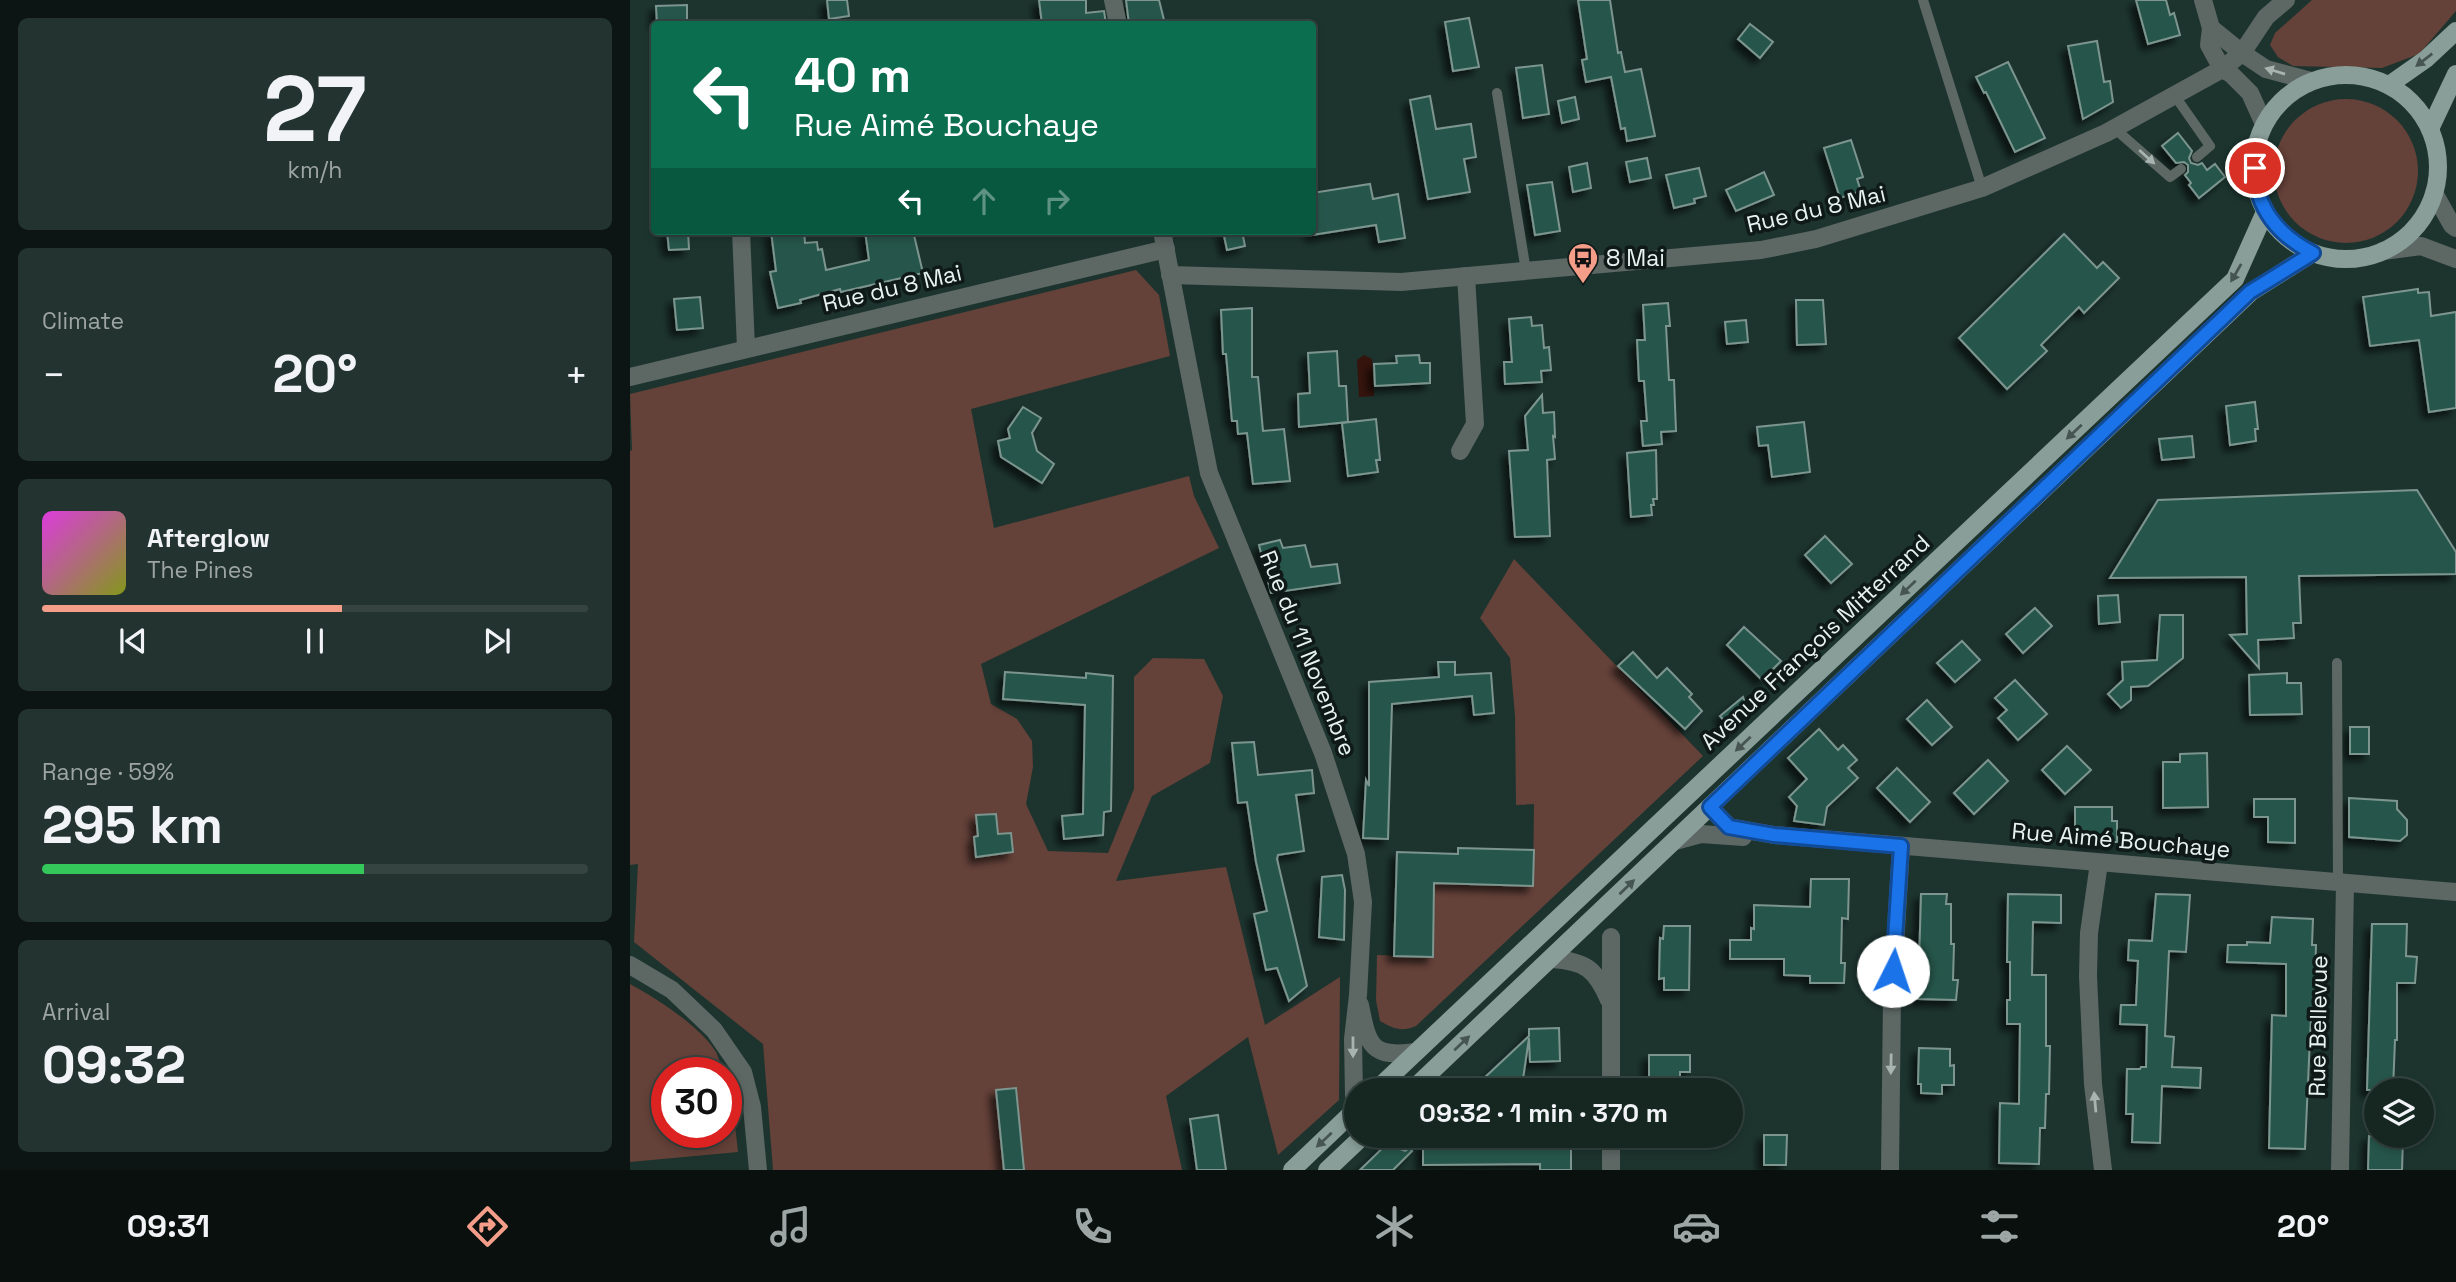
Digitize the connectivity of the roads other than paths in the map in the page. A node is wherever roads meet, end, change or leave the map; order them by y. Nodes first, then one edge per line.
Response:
1 (1113, 0) edge
2 (1923, 0) edge
3 (2203, 0) edge
4 (2286, 0) edge
5 (1117, 21) edge
6 (2211, 28) junction
7 (2456, 31) edge
8 (2242, 53) junction
9 (2222, 69) junction
10 (2456, 74) edge
11 (2311, 81) junction
12 (2389, 85) junction
13 (1497, 93) dead end
14 (2175, 96) junction
15 (2264, 124) junction
16 (2115, 128) junction
17 (2430, 130) junction
18 (2197, 157) dead end
19 (2181, 169) dead end
20 (1982, 188) junction
21 (2434, 193) junction
22 (2265, 212) junction
23 (2456, 228) edge
24 (741, 235) edge
25 (1164, 240) edge
26 (2383, 251) junction
27 (2313, 253) junction
28 (2456, 259) edge
29 (1526, 271) junction
30 (1170, 275) junction
31 (1466, 276) junction
32 (746, 348) junction
33 (630, 377) edge
34 (1460, 451) dead end
35 (2337, 663) dead end
36 (1710, 807) junction
37 (1774, 835) junction
38 (1675, 841) junction
39 (1901, 846) junction
40 (2099, 863) junction
41 (2342, 883) junction
42 (2456, 892) edge
43 (1611, 937) dead end
44 (1552, 959) junction
45 (630, 965) edge
46 (1358, 995) junction
47 (1611, 1003) junction
48 (1416, 1052) junction
49 (1354, 1078) edge
50 (1389, 1078) edge
51 (1425, 1078) edge
52 (1611, 1078) edge
53 (1344, 1120) edge
54 (1350, 1148) edge
55 (1611, 1148) edge
56 (758, 1170) edge
57 (1292, 1170) edge
58 (1327, 1170) edge
59 (1611, 1170) edge
60 (1890, 1170) edge
61 (2103, 1170) edge
62 (2340, 1170) edge

1 - 5 street
2 - 20 lane
3 - 6 street
4 - 8 street, Rue du 8 Mai
6 - 8 street
6 - 9 street
7 -> 12 main road
8 - 9 street, Rue du 8 Mai
11 -> 8 street
9 - 14 street, Rue du 8 Mai
9 - 15 street
10 - 17 main road
11 - 12 main road
11 - 15 main road
12 - 17 main road
13 - 29 lane
14 - 16 street, Rue du 8 Mai
14 - 18 lane
15 - 22 main road
16 -> 19 lane
16 - 20 street, Rue du 8 Mai
17 - 21 main road
20 - 29 street, Rue du 8 Mai
21 - 23 street
21 - 26 main road
22 - 27 main road
22 -> 48 main road, Avenue François Mitterrand
24 - 32 street
25 - 30 street, Rue du 11 Novembre
25 - 32 street, Rue du 8 Mai
26 - 27 main road
26 - 28 street
27 - 36 main road, Avenue François Mitterrand
29 - 31 street, Rue du 8 Mai
30 - 31 street, Rue du 8 Mai
30 - 46 street, Rue du 11 Novembre
31 - 34 street
32 - 33 street, Rue du 8 Mai
35 - 41 lane
36 - 37 street, Rue Aimé Bouchaye
36 - 38 main road, Avenue François Mitterrand
37 - 38 street
37 - 39 street, Rue Aimé Bouchaye
44 -> 38 main road, Avenue François Mitterrand
39 - 40 street, Rue Aimé Bouchaye
39 -> 60 street
40 - 41 street, Rue Aimé Bouchaye
61 -> 40 street
41 - 42 street, Rue Aimé Bouchaye
41 - 62 street, Rue Bellevue
43 - 47 street
44 - 47 street
51 -> 44 main road, Avenue François Mitterrand
45 - 56 street
46 - 48 street
46 -> 49 street, Rue du 11 Novembre
47 - 52 street
48 - 50 main road, Avenue François Mitterrand
53 -> 57 main road
54 - 58 main road
55 - 59 street

